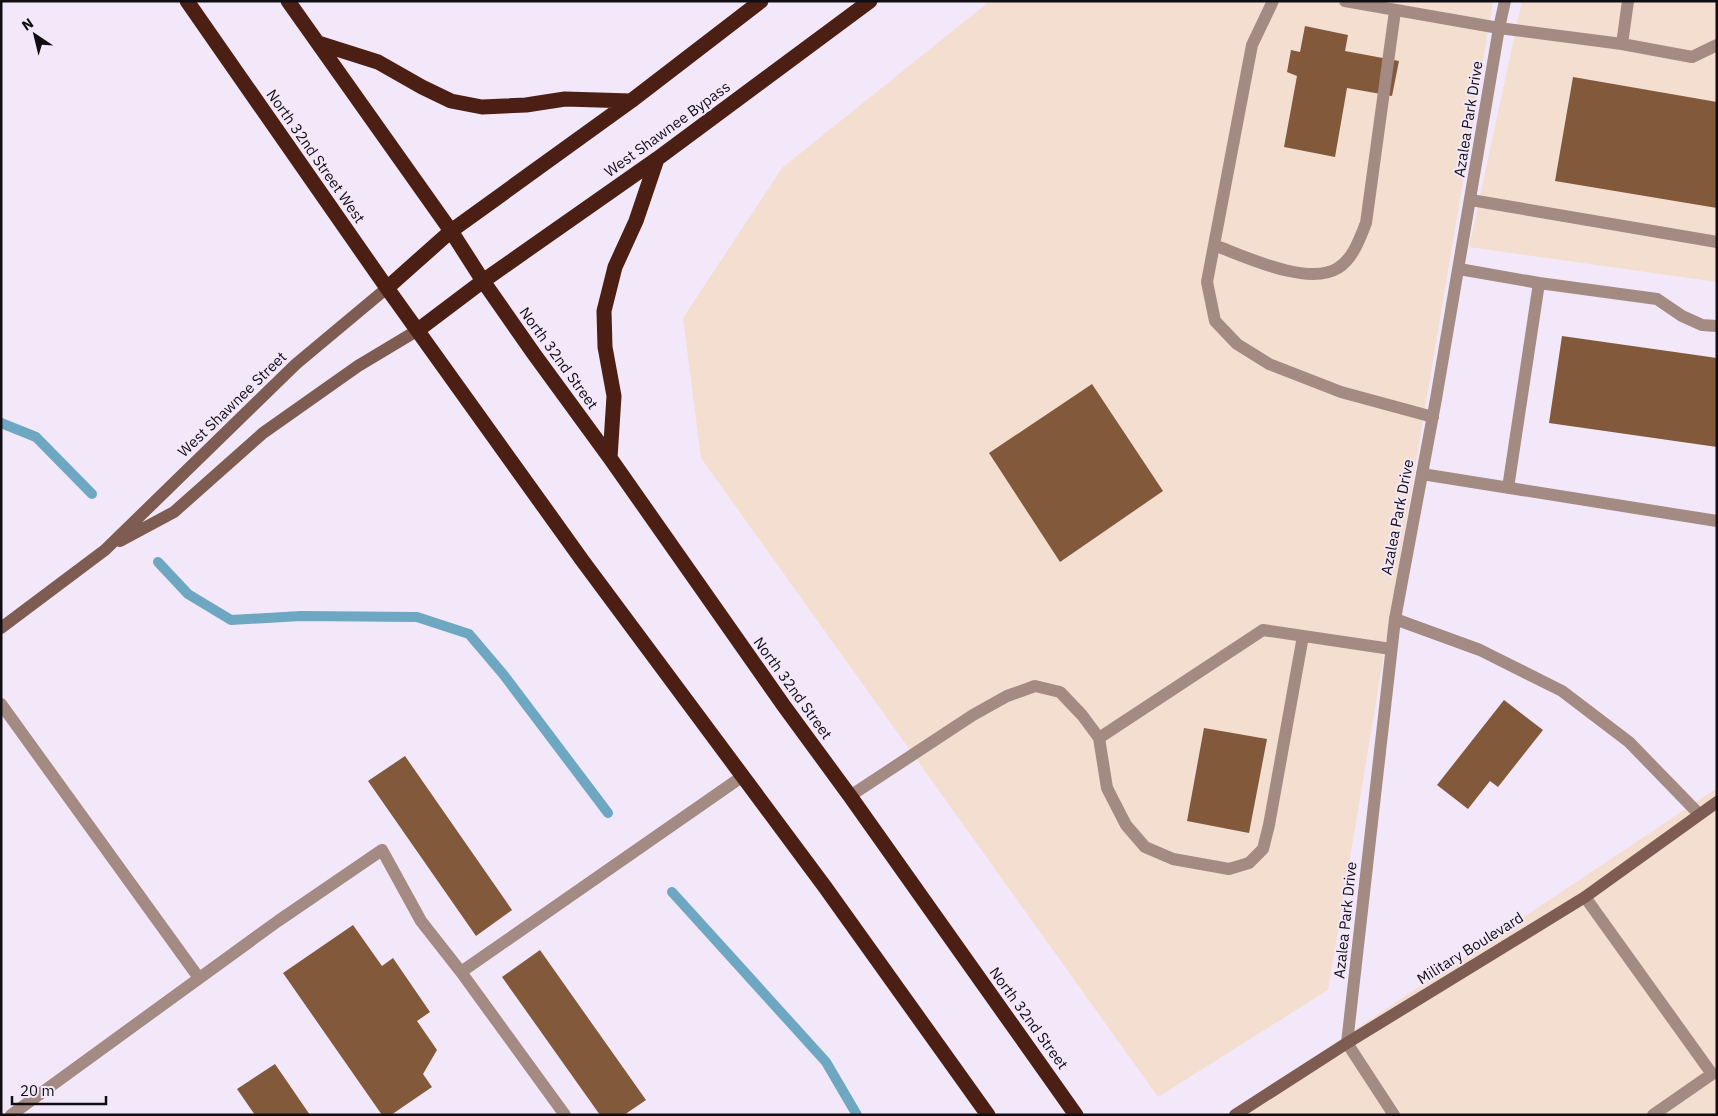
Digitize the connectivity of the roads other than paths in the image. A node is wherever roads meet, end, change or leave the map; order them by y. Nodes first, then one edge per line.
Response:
1 (187, 1) edge
2 (288, 1) edge
3 (762, 1) edge
4 (870, 1) edge
5 (1273, 1) edge
6 (1345, 1) edge
7 (1505, 1) edge
8 (1628, 1) edge
9 (1395, 11) junction
10 (1499, 28) junction
11 (318, 43) junction
12 (1622, 44) junction
13 (1717, 45) edge
14 (631, 101) junction
15 (657, 159) junction
16 (1471, 200) junction
17 (452, 230) junction
18 (1717, 242) edge
19 (1214, 245) junction
20 (1459, 268) junction
21 (483, 281) junction
22 (1539, 283) junction
23 (388, 288) junction
24 (1717, 326) edge
25 (418, 330) junction
26 (1433, 417) junction
27 (610, 458) junction
28 (1422, 474) junction
29 (1508, 488) junction
30 (1717, 521) edge
31 (105, 550) junction
32 (1395, 619) junction
33 (1, 628) edge
34 (1302, 636) junction
35 (1391, 649) junction
36 (1, 704) edge
37 (1099, 738) junction
38 (743, 776) junction
39 (850, 796) junction
40 (1717, 802) edge
41 (1699, 814) junction
42 (1585, 897) junction
43 (461, 972) junction
44 (199, 978) junction
45 (1347, 1043) junction
46 (11, 1115) edge
47 (565, 1115) edge
48 (988, 1115) edge
49 (1076, 1115) edge
50 (1236, 1115) edge
51 (1394, 1115) edge
52 (1653, 1115) edge

1 - 23 highway, North 32nd Street West
2 - 11 highway
3 - 14 highway
4 - 15 highway, West Shawnee Bypass
5 - 19 street
6 - 9 street
7 - 10 street, Azalea Park Drive
8 - 12 street
9 - 10 street
9 - 19 street
10 - 12 street
10 - 16 street, Azalea Park Drive
11 - 14 highway
11 - 17 highway
12 - 13 street
14 - 17 highway
15 - 21 highway, West Shawnee Bypass
15 - 27 highway
16 - 18 street
16 - 20 street, Azalea Park Drive
17 - 21 highway
17 - 23 highway
19 - 26 street
20 - 22 street
20 - 26 street, Azalea Park Drive
21 - 25 highway, West Shawnee Bypass
21 - 27 highway, North 32nd Street
22 - 24 street
22 - 29 street
23 - 25 highway, North 32nd Street West
23 - 31 street, West Shawnee Street
25 - 31 street, West Shawnee Street
25 - 38 highway
26 - 28 street, Azalea Park Drive
27 - 39 highway, North 32nd Street
28 - 29 street
28 - 32 street, Azalea Park Drive
29 - 30 street
31 - 33 street, West Shawnee Street
32 - 35 street, Azalea Park Drive
32 - 41 street
34 - 35 street
34 - 37 street
34 - 37 street
35 - 45 street, Azalea Park Drive
36 - 44 street
37 - 39 street
38 - 43 street
38 - 48 highway
39 - 49 highway, North 32nd Street
40 - 41 street, Military Boulevard
41 - 42 street, Military Boulevard
42 - 45 street, Military Boulevard
42 - 52 street
43 - 44 street
43 - 47 street
44 - 46 street
45 - 50 street, Military Boulevard
45 - 51 street

